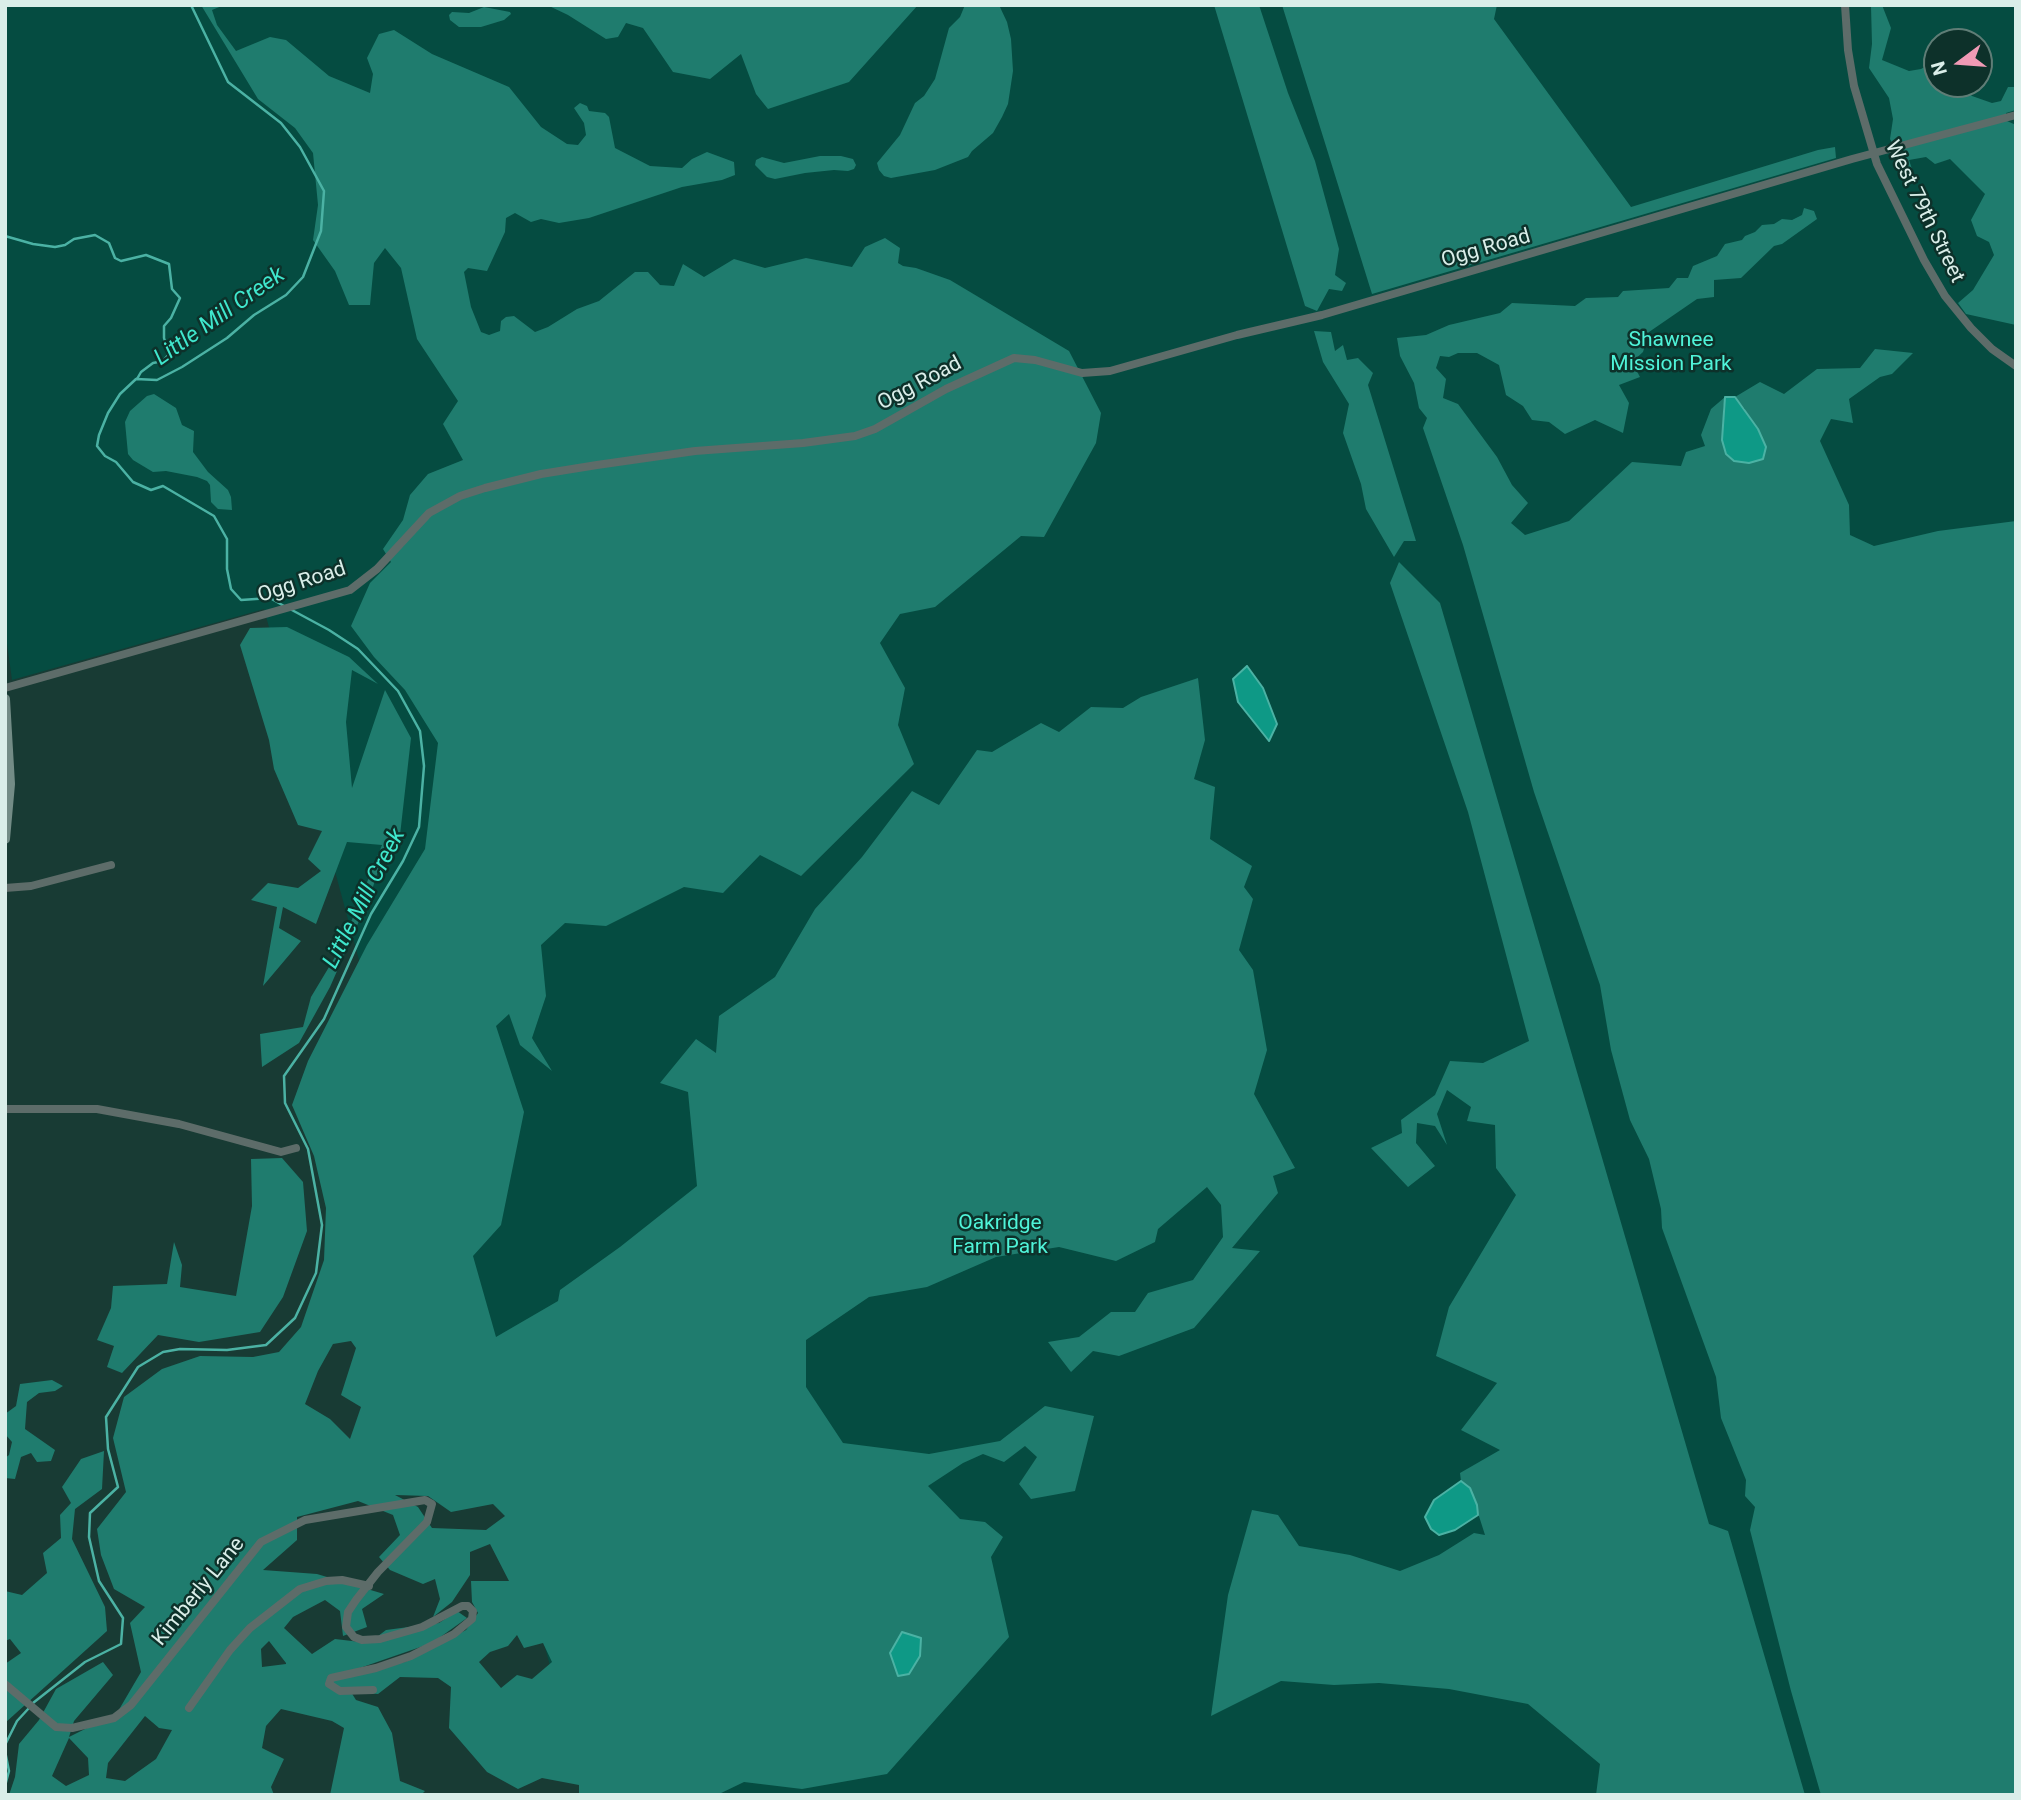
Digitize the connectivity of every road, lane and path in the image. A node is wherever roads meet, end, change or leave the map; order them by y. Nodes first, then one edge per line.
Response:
1 (1845, 5) edge
2 (2016, 115) edge
3 (1874, 153) junction
4 (2016, 366) edge
5 (5, 688) edge
6 (5, 699) edge
7 (5, 839) edge
8 (111, 865) dead end
9 (5, 888) edge
10 (5, 1109) edge
11 (296, 1149) dead end
12 (369, 1586) junction
13 (5, 1684) edge
14 (373, 1690) dead end
15 (189, 1708) dead end

1 - 3 street, West 79th Street
2 - 3 street, Ogg Road
3 - 4 street, West 79th Street
3 - 5 street, Ogg Road
6 - 7 main road
8 - 9 street
10 - 11 street
12 - 13 street, Kimberly Lane
12 - 14 street, Kimberly Lane
12 - 15 street

